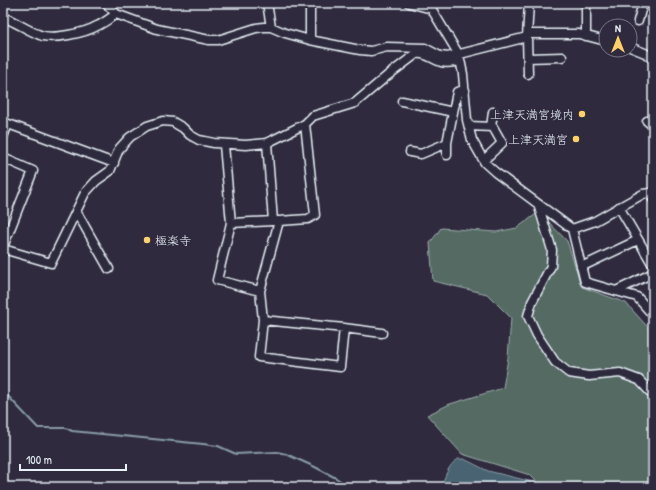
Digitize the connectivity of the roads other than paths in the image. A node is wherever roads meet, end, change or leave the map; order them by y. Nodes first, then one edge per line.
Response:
1 (106, 3) edge
2 (267, 3) edge
3 (310, 3) edge
4 (409, 3) edge
5 (529, 3) edge
6 (586, 3) edge
7 (643, 3) edge
8 (430, 6) edge
9 (116, 14) junction
10 (3, 17) edge
11 (638, 21) dead end
12 (271, 27) junction
13 (527, 35) junction
14 (586, 36) junction
15 (598, 39) edge
16 (310, 40) junction
17 (638, 50) edge
18 (562, 57) dead end
19 (460, 58) junction
20 (528, 58) junction
21 (653, 59) edge
22 (528, 74) dead end
23 (465, 90) junction
24 (402, 101) dead end
25 (452, 112) junction
26 (493, 112) dead end
27 (6, 123) edge
28 (305, 124) junction
29 (469, 126) junction
30 (491, 127) junction
31 (3, 137) edge
32 (447, 142) junction
33 (267, 144) junction
34 (224, 145) junction
35 (410, 152) dead end
36 (447, 155) dead end
37 (3, 158) edge
38 (484, 160) junction
39 (114, 164) junction
40 (653, 199) edge
41 (538, 204) junction
42 (619, 207) junction
43 (76, 211) junction
44 (276, 221) junction
45 (232, 223) junction
46 (572, 229) junction
47 (638, 240) junction
48 (3, 248) edge
49 (653, 265) edge
50 (582, 267) junction
51 (108, 269) dead end
52 (653, 273) edge
53 (616, 291) junction
54 (260, 292) junction
55 (653, 315) edge
56 (263, 320) junction
57 (344, 328) junction
58 (382, 333) dead end
59 (653, 394) edge

1 - 9 street
2 - 12 street
3 - 16 street
4 - 8 street
5 - 13 street
6 - 14 street
7 - 11 street
8 - 19 street
9 - 10 street
9 - 12 street
12 - 16 street
13 - 14 street
13 - 19 street
13 - 20 street
14 - 15 street
16 - 19 street
17 - 21 street
18 - 20 street
19 - 23 street
19 - 28 street
20 - 22 street
23 - 25 street
23 - 29 street
24 - 25 street
25 - 32 street
26 - 30 street
27 - 31 street
27 - 39 street
28 - 33 street
28 - 44 street
29 - 30 street
29 - 38 street
30 - 38 street
32 - 35 street
32 - 36 street
33 - 34 street
33 - 44 street
34 - 39 street
34 - 45 street
37 - 48 street
38 - 41 street
39 - 43 street
40 - 42 street
41 - 46 street
41 - 59 street
42 - 46 street
42 - 47 street
43 - 48 street
43 - 51 street
44 - 45 street
44 - 54 street
45 - 54 street
46 - 50 street
47 - 49 street
47 - 50 street
50 - 53 street
52 - 53 street
53 - 55 street
54 - 56 street
56 - 57 street
56 - 57 street
57 - 58 street

